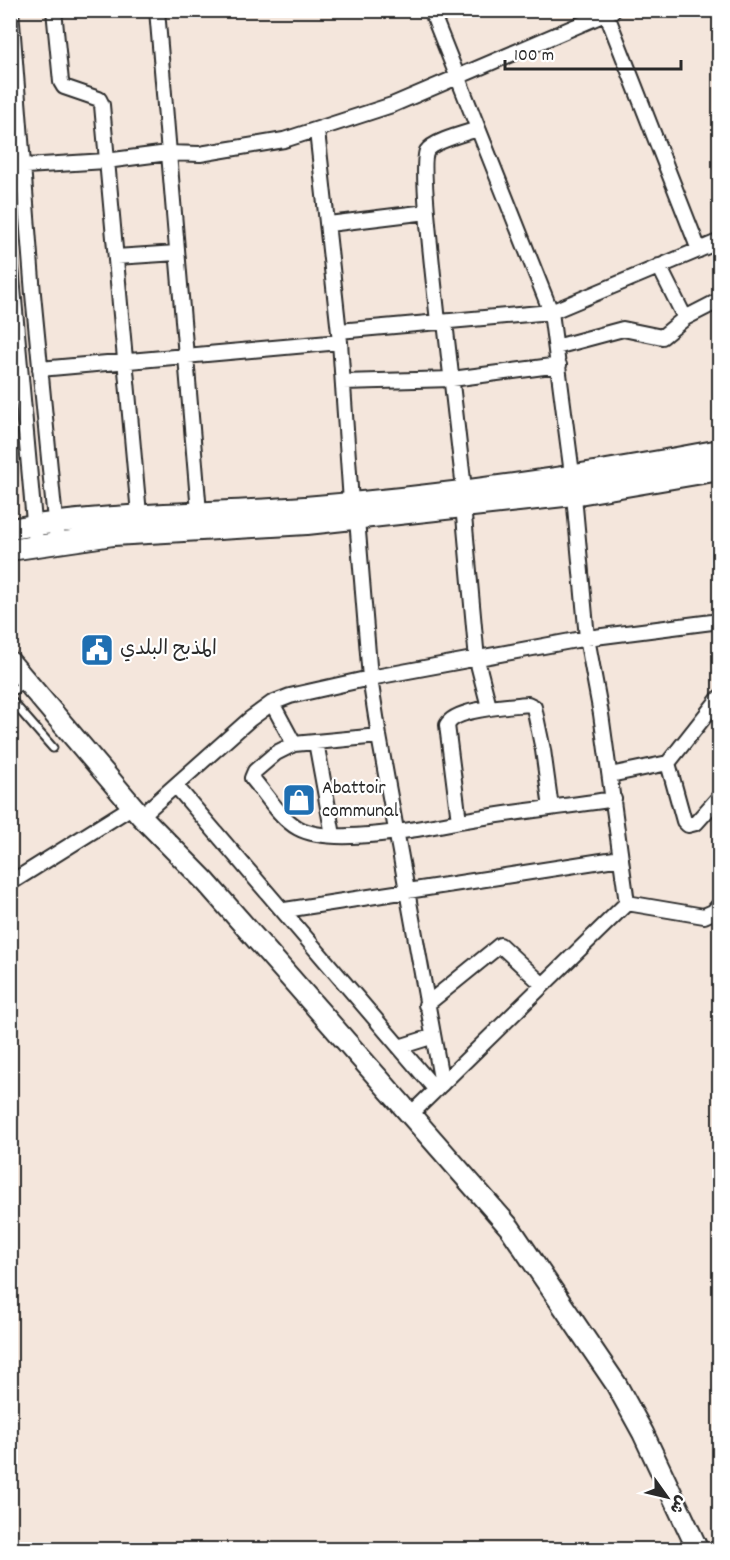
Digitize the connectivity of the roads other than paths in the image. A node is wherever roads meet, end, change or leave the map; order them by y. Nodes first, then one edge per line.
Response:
1 (10, 10) edge
2 (54, 10) edge
3 (157, 10) edge
4 (430, 10) edge
5 (609, 12) edge
6 (458, 79) junction
7 (478, 129) junction
8 (317, 131) junction
9 (168, 153) junction
10 (106, 161) junction
11 (25, 166) junction
12 (10, 167) edge
13 (427, 212) junction
14 (329, 224) junction
15 (720, 241) edge
16 (699, 250) junction
17 (177, 253) junction
18 (10, 255) edge
19 (116, 257) junction
20 (659, 266) junction
21 (720, 300) edge
22 (551, 312) junction
23 (686, 318) junction
24 (35, 320) junction
25 (16, 322) junction
26 (441, 322) junction
27 (340, 337) junction
28 (556, 347) junction
29 (186, 356) junction
30 (127, 363) junction
31 (559, 365) junction
32 (40, 369) junction
33 (452, 379) junction
34 (343, 381) junction
35 (720, 450) edge
36 (720, 470) edge
37 (572, 474) junction
38 (573, 495) junction
39 (463, 497) junction
40 (354, 511) junction
41 (198, 512) junction
42 (139, 514) junction
43 (10, 529) edge
44 (56, 531) junction
45 (35, 535) junction
46 (10, 550) edge
47 (720, 621) edge
48 (587, 638) junction
49 (477, 660) junction
50 (10, 662) edge
51 (370, 678) junction
52 (27, 681) junction
53 (10, 693) edge
54 (720, 698) edge
55 (10, 699) edge
56 (272, 703) junction
57 (489, 707) junction
58 (379, 736) junction
59 (316, 742) junction
60 (294, 744) junction
61 (53, 748) dead end
62 (668, 763) junction
63 (610, 775) junction
64 (176, 786) junction
65 (720, 796) edge
66 (614, 799) junction
67 (552, 808) junction
68 (137, 811) junction
69 (459, 821) junction
70 (394, 832) junction
71 (333, 835) junction
72 (621, 858) junction
73 (10, 883) edge
74 (405, 891) junction
75 (627, 903) junction
76 (720, 904) edge
77 (285, 910) junction
78 (542, 984) junction
79 (426, 1005) junction
80 (431, 1037) junction
81 (399, 1047) junction
82 (439, 1087) junction
83 (410, 1115) junction
84 (698, 1550) edge

1 - 11 street
2 - 10 street
3 - 9 street
4 - 6 street
5 - 6 street
5 - 16 street
6 - 7 street
6 - 8 street
7 - 13 street
7 - 22 street
8 - 9 street
8 - 14 street
9 - 10 street
9 - 17 street
10 - 11 street
10 - 19 street
11 - 12 street
11 - 24 street
13 - 14 street
13 - 26 street
14 - 27 street
15 - 16 street
16 - 20 street
17 - 19 street
17 - 29 street
18 - 25 street
19 - 30 street
20 - 22 street
20 - 23 street
21 - 23 street
22 - 26 street
22 - 28 street
23 - 28 street
24 - 25 street
24 - 32 street
25 - 45 street
26 - 27 street
26 - 33 street
27 - 29 street
27 - 34 street
28 - 31 street
29 - 30 street
29 - 41 street
30 - 32 street
30 - 42 street
31 - 33 street
31 - 37 street
32 - 44 street
33 - 34 street
33 - 39 street
34 - 40 street
35 - 37 street
36 - 38 street
37 - 38 street
37 - 39 street
38 - 39 street
38 - 48 street
39 - 40 street
39 - 49 street
40 - 41 street
40 - 44 street
40 - 51 street
41 - 42 street
42 - 44 street
43 - 45 street
44 - 45 street
45 - 46 street
47 - 48 street
48 - 49 street
48 - 63 street
49 - 51 street
49 - 57 street
50 - 52 street
51 - 56 street
51 - 58 street
52 - 53 lane
52 - 68 street
54 - 62 street
55 - 61 lane
56 - 60 street
56 - 64 street
57 - 67 street
57 - 69 street
58 - 59 street
58 - 70 street
59 - 60 street
59 - 71 street
60 - 71 street
62 - 63 street
62 - 65 street
63 - 66 street
64 - 68 street
64 - 77 street
66 - 67 street
66 - 72 street
67 - 69 street
68 - 73 street
68 - 83 street
69 - 70 street
70 - 71 street
70 - 74 street
72 - 74 street
72 - 75 street
74 - 77 street
74 - 79 street
75 - 76 street
75 - 78 street
77 - 81 street
78 - 79 street
78 - 82 street
79 - 80 street
80 - 81 street
80 - 82 street
81 - 82 street
82 - 83 street
83 - 84 street

